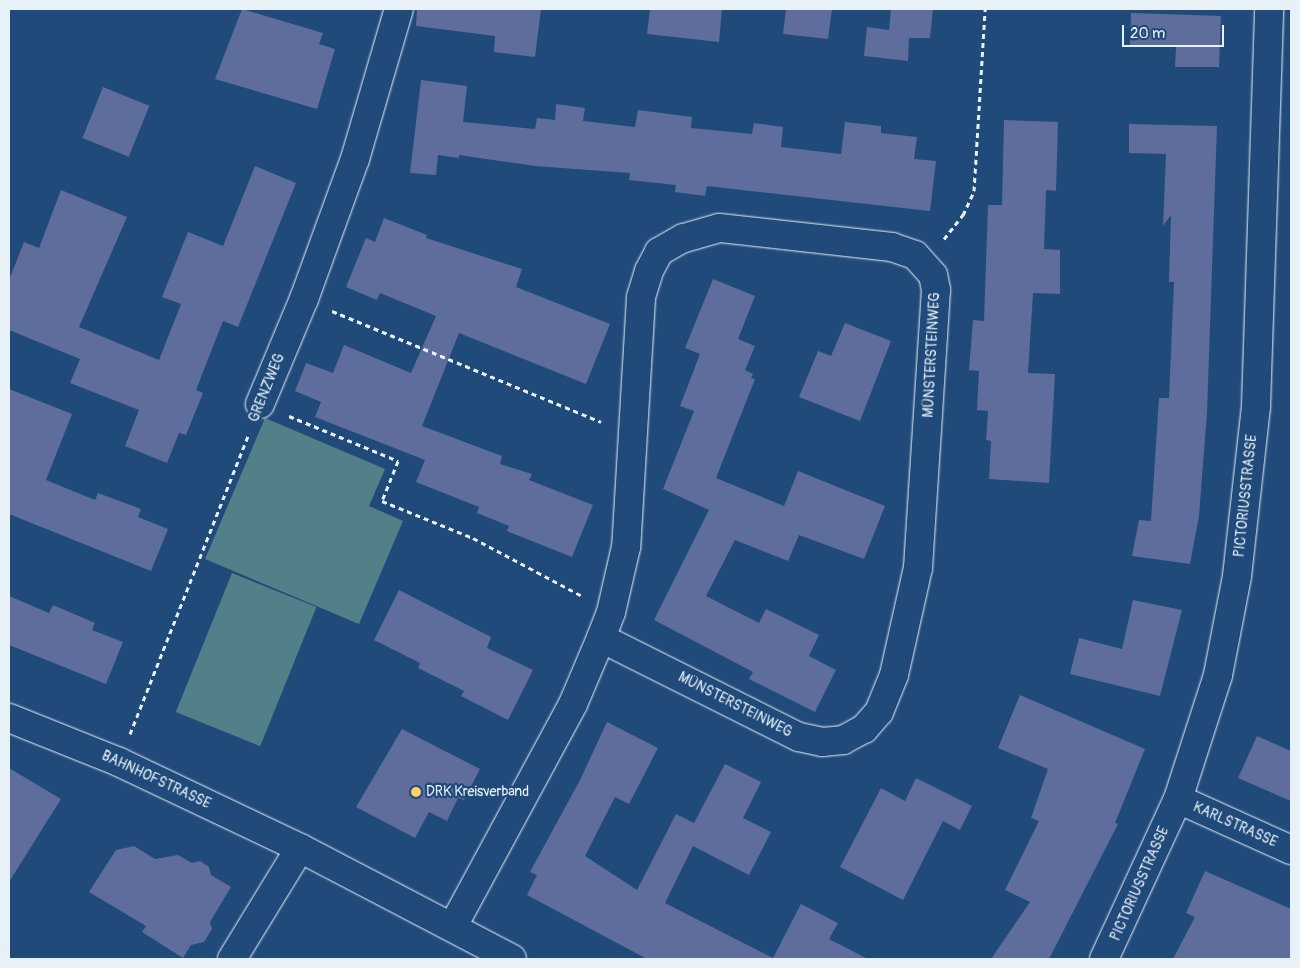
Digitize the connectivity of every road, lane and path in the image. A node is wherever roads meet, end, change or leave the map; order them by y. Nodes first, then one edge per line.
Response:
1 (399, 9) edge
2 (985, 9) edge
3 (1269, 9) edge
4 (926, 264) junction
5 (304, 299) junction
6 (260, 404) junction
7 (635, 435) junction
8 (611, 612) junction
9 (601, 638) junction
10 (9, 718) edge
11 (119, 762) junction
12 (1178, 799) junction
13 (300, 848) junction
14 (1291, 850) edge
15 (453, 926) junction
16 (232, 959) edge
17 (512, 959) edge
18 (1104, 959) edge

1 - 5 street, GRENZWEG
2 - 4 path
3 - 12 street, PICTORIUSSTRASSE
4 - 7 street
4 - 9 street, MÜNSTERSTEINWEG
5 - 6 street, GRENZWEG
5 - 7 path
6 - 8 path
6 - 11 path, GRENZWEG
7 - 8 street
8 - 9 street
9 - 15 street
10 - 11 street, BAHNHOFSTRASSE
11 - 13 street, BAHNHOFSTRASSE
12 - 14 street, KARLSTRASSE
12 - 18 street, PICTORIUSSTRASSE
13 - 15 street, BAHNHOFSTRASSE
13 - 16 street
15 - 17 street, BAHNHOFSTRASSE

